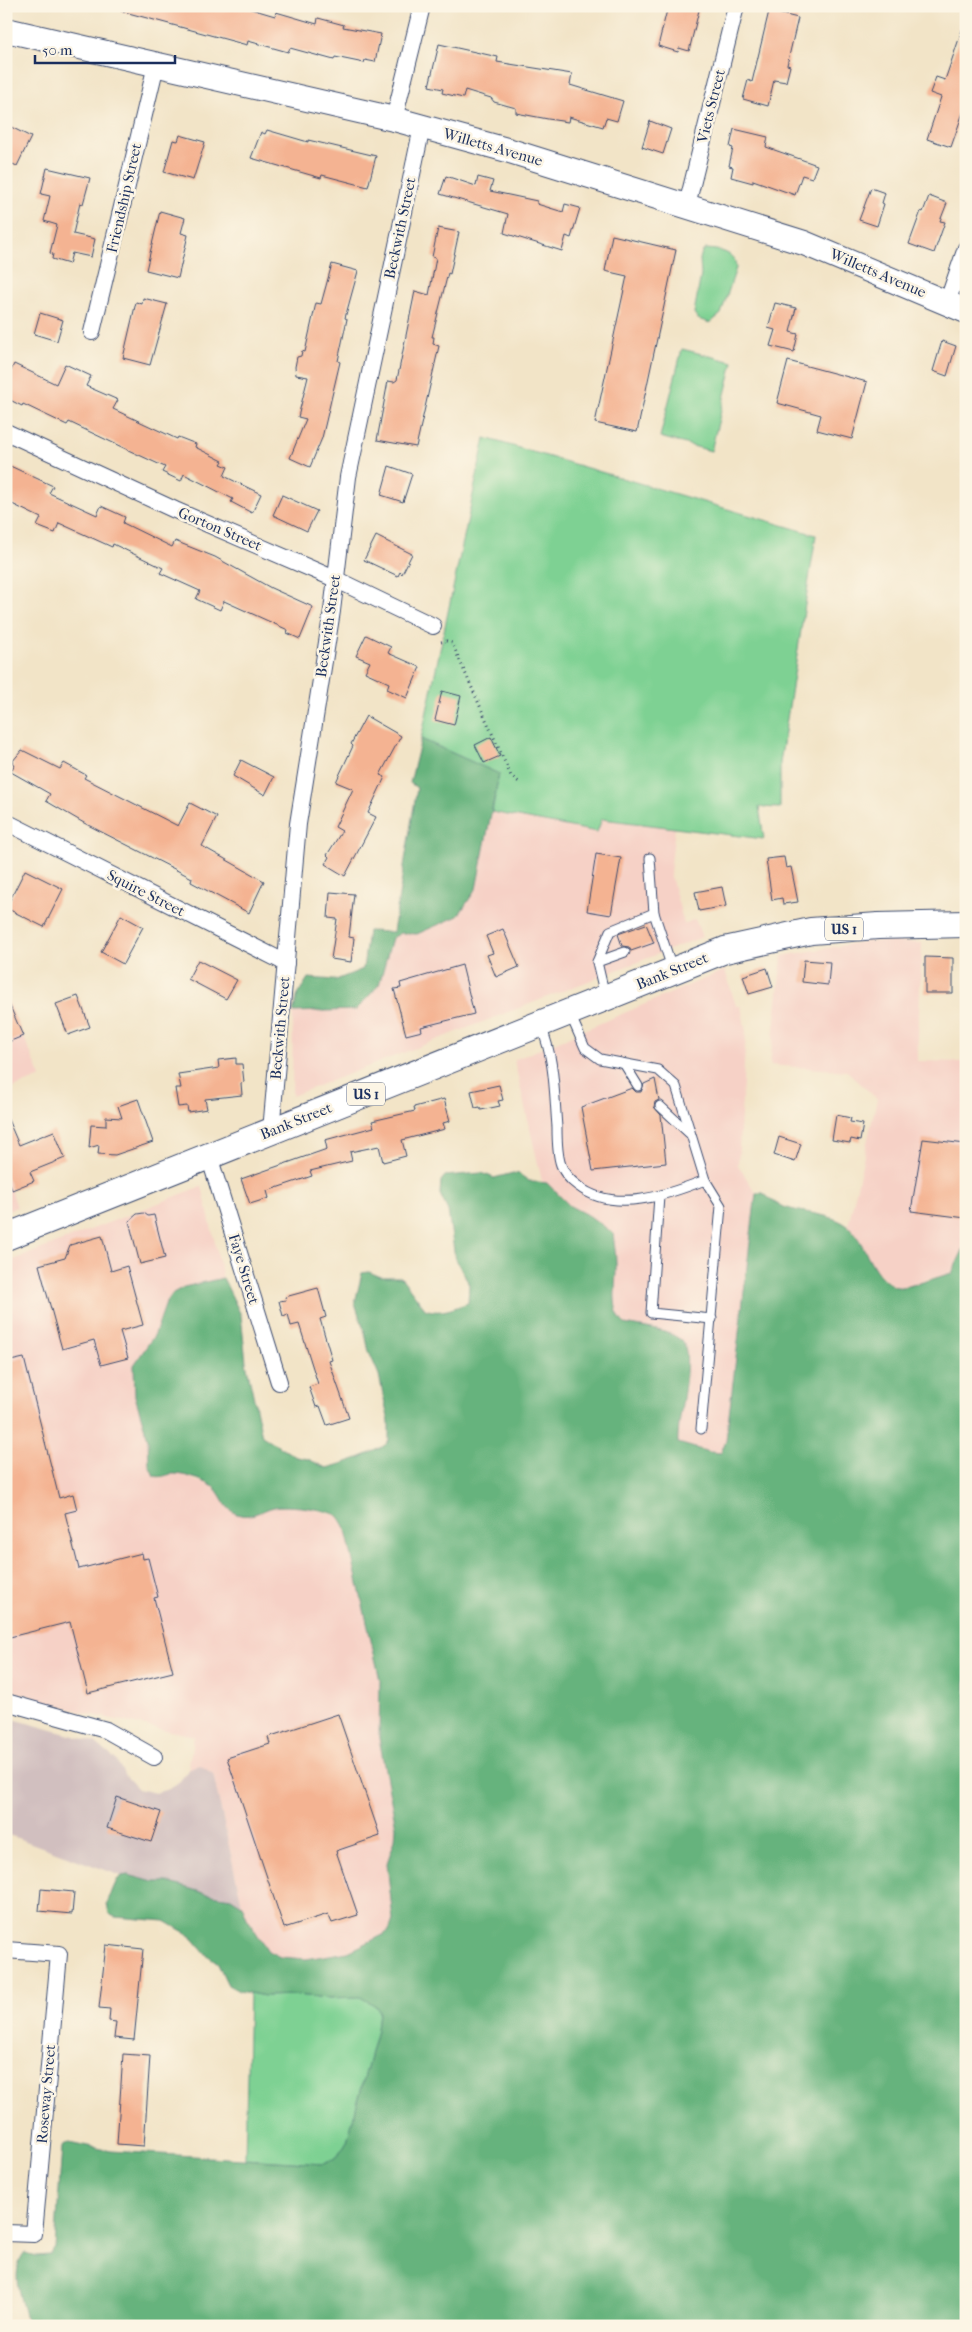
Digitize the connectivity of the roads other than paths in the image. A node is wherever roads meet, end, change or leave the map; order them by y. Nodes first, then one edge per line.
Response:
1 (422, 6) edge
2 (736, 6) edge
3 (6, 30) edge
4 (156, 65) junction
5 (394, 119) junction
6 (422, 127) junction
7 (687, 205) junction
8 (966, 248) edge
9 (956, 307) edge
10 (92, 332) dead end
11 (6, 432) edge
12 (335, 579) junction
13 (433, 626) dead end
14 (6, 822) edge
15 (650, 858) dead end
16 (654, 913) junction
17 (966, 924) edge
18 (663, 938) junction
19 (654, 942) dead end
20 (625, 952) dead end
21 (597, 962) junction
22 (286, 963) junction
23 (673, 970) junction
24 (606, 998) junction
25 (570, 1012) junction
26 (540, 1024) junction
27 (624, 1065) junction
28 (638, 1086) dead end
29 (660, 1106) dead end
30 (271, 1131) junction
31 (690, 1133) junction
32 (209, 1156) junction
33 (705, 1180) junction
34 (659, 1196) junction
35 (6, 1238) edge
36 (712, 1319) junction
37 (278, 1382) dead end
38 (701, 1428) dead end
39 (6, 1702) edge
40 (154, 1757) dead end
41 (6, 1950) edge
42 (6, 2233) edge

1 - 5 street
2 - 7 street, Viets Street
3 - 4 street, Willetts Avenue
4 - 5 street, Willetts Avenue
4 - 10 street, Friendship Street
5 - 6 street, Willetts Avenue
6 - 7 street, Willetts Avenue
6 - 12 street, Beckwith Street
7 - 9 street, Willetts Avenue
8 - 9 street
11 - 12 street, Gorton Street
12 - 13 street, Gorton Street
12 - 22 street, Beckwith Street
14 - 22 street, Squire Street
15 - 16 lane
16 - 18 lane
16 - 21 lane
17 - 23 main road, Bank Street / US 1
18 - 19 lane
18 - 23 lane
20 - 21 lane
21 - 24 lane
22 - 30 street, Beckwith Street
23 - 24 main road, Bank Street / US 1
24 - 25 main road, Bank Street / US 1
25 - 26 main road, Bank Street / US 1
25 - 27 lane
26 - 30 main road, Bank Street / US 1
26 - 34 lane
27 - 28 lane
27 - 31 lane
29 - 31 lane
30 - 32 main road, Bank Street / US 1
31 - 33 lane
32 - 35 main road, Bank Street / US 1
32 - 37 street, Faye Street
33 - 34 lane
33 - 36 lane
34 - 36 lane
36 - 38 lane
39 - 40 street
41 - 42 street, Roseway Street

